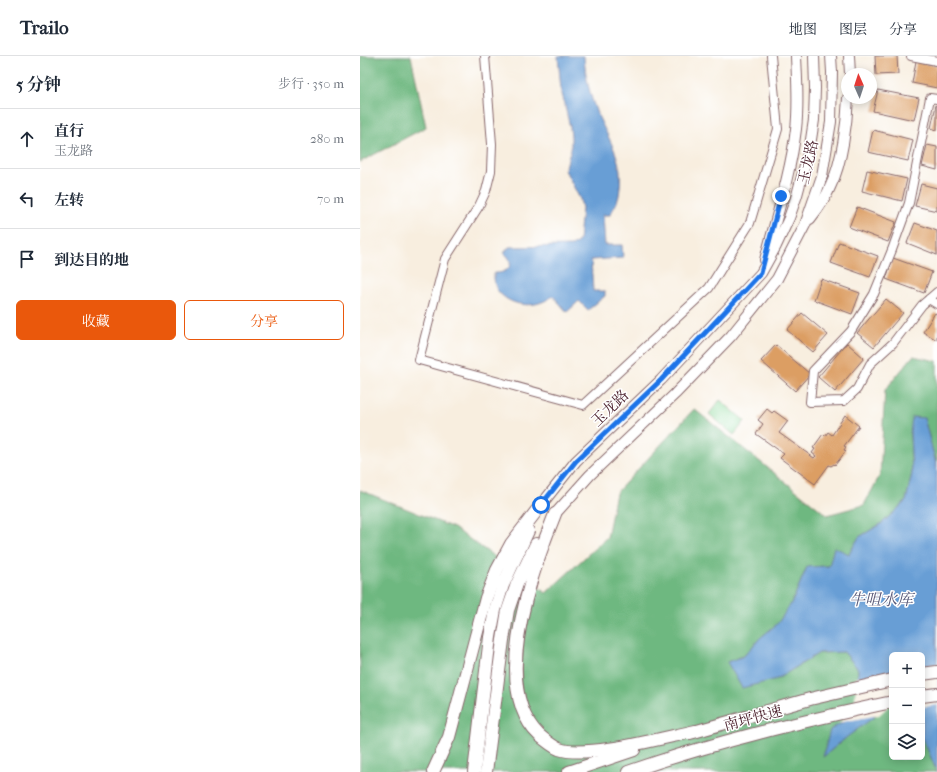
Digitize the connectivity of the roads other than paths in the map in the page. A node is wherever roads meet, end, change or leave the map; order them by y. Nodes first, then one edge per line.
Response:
1 (485, 56) edge
2 (771, 56) edge
3 (796, 56) edge
4 (814, 56) edge
5 (830, 56) edge
6 (849, 56) edge
7 (911, 56) edge
8 (937, 61) edge
9 (850, 68) edge
10 (937, 99) edge
11 (847, 104) edge
12 (804, 225) junction
13 (761, 273) junction
14 (937, 292) edge
15 (929, 299) junction
16 (937, 304) edge
17 (541, 505) junction
18 (555, 514) junction
19 (937, 672) edge
20 (925, 674) edge
21 (889, 681) edge
22 (937, 694) edge
23 (925, 696) edge
24 (889, 703) edge
25 (487, 710) junction
26 (696, 731) junction
27 (699, 749) junction
28 (433, 772) edge
29 (474, 772) edge
30 (486, 772) edge
31 (569, 772) edge
32 (628, 772) edge
33 (648, 772) edge

1 - 2 street
3 - 13 main road
4 - 13 main road, 玉龙路
5 - 12 main road, 玉龙路
6 - 9 main road
7 - 8 street
10 - 15 street
11 - 12 main road
12 - 18 main road, 玉龙路
13 - 17 main road, 玉龙路
14 - 15 street
15 - 16 street
17 - 25 highway
17 - 28 highway
18 - 25 highway
18 - 26 highway
19 - 20 highway
21 - 26 highway, 南坪快速
22 - 23 highway
24 - 27 highway, 南坪快速
25 - 29 highway
25 - 30 highway
26 - 31 highway
27 - 32 highway
27 - 33 highway

